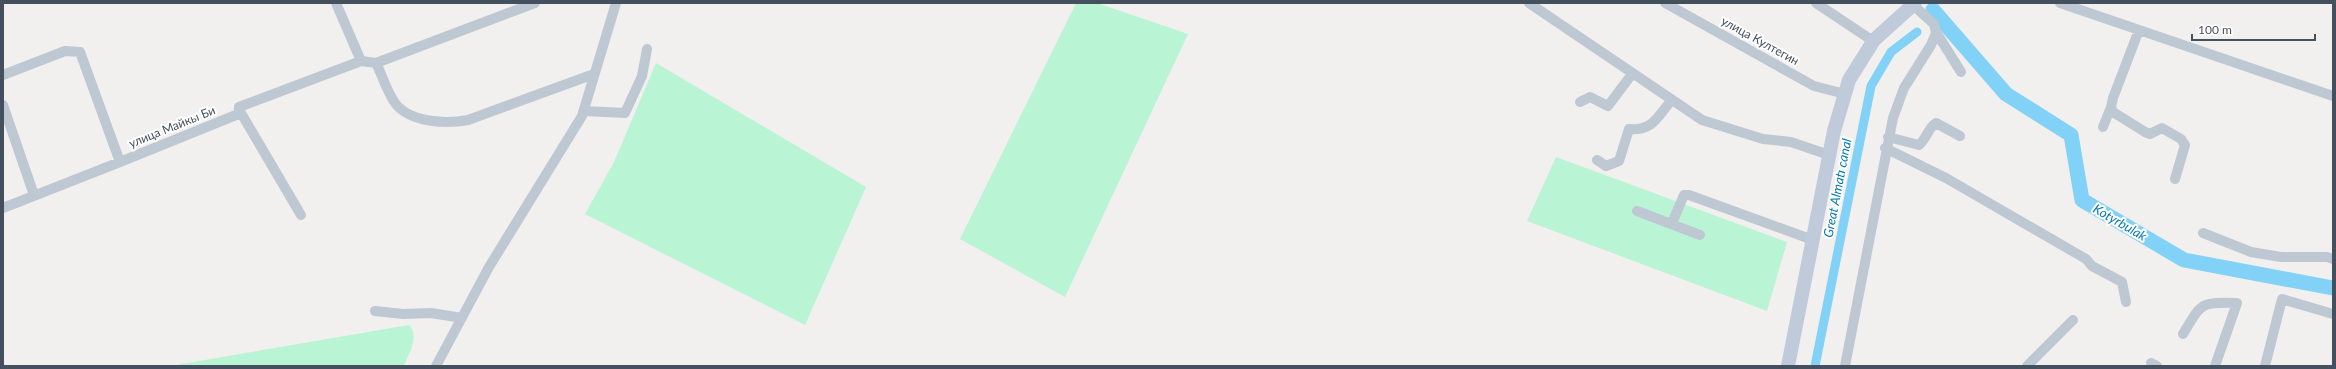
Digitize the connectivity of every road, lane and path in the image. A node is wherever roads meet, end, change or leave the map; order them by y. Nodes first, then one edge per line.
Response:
1 (336, 3) edge
2 (535, 3) edge
3 (616, 3) edge
4 (1529, 3) edge
5 (1666, 3) edge
6 (1816, 3) edge
7 (2060, 3) edge
8 (1914, 4) edge
9 (2139, 30) junction
10 (1936, 32) junction
11 (1873, 41) junction
12 (647, 49) dead end
13 (360, 61) junction
14 (376, 63) junction
15 (1961, 72) dead end
16 (594, 74) junction
17 (1632, 74) junction
18 (3, 75) edge
19 (1845, 94) junction
20 (2333, 96) edge
21 (1671, 101) junction
22 (1580, 102) dead end
23 (3, 105) edge
24 (2111, 107) junction
25 (584, 111) junction
26 (239, 114) junction
27 (2104, 127) dead end
28 (1960, 136) dead end
29 (1888, 137) junction
30 (1886, 148) junction
31 (1829, 155) junction
32 (1597, 160) dead end
33 (120, 162) junction
34 (2175, 179) dead end
35 (34, 195) junction
36 (3, 208) edge
37 (1637, 211) dead end
38 (301, 215) dead end
39 (1672, 223) junction
40 (2204, 233) dead end
41 (1700, 235) dead end
42 (1813, 240) junction
43 (2333, 258) edge
44 (2126, 302) dead end
45 (375, 311) dead end
46 (2333, 314) edge
47 (462, 318) junction
48 (2073, 320) dead end
49 (2183, 334) dead end
50 (436, 366) edge
51 (1788, 366) edge
52 (1845, 366) edge
53 (2027, 366) edge
54 (2215, 366) edge
55 (2265, 366) edge

1 - 13 street
2 - 14 street
3 - 16 street
4 - 17 street
5 - 19 street, улица Култегин
6 - 11 street
7 - 9 street
8 - 10 street
8 - 11 main road
9 - 20 street
9 - 24 street
10 - 15 street
10 - 29 street
11 - 19 main road
12 - 25 street
13 - 14 street
13 - 26 street
14 - 16 street
16 - 25 street
17 - 21 street
17 - 22 street
18 - 33 street, улица Майкы Би
19 - 31 main road
21 - 31 street
21 - 32 street
23 - 35 street
24 - 27 street
24 - 34 street
25 - 47 street
26 - 33 street, улица Майкы Би
26 - 38 street
28 - 29 street
29 - 30 street
30 - 44 street
30 - 52 street
31 - 42 main road
33 - 35 street
35 - 36 street
37 - 39 street
39 - 41 street
39 - 42 street
40 - 43 street
42 - 51 main road
45 - 47 street
46 - 55 street
47 - 50 street
48 - 53 street
49 - 54 street

